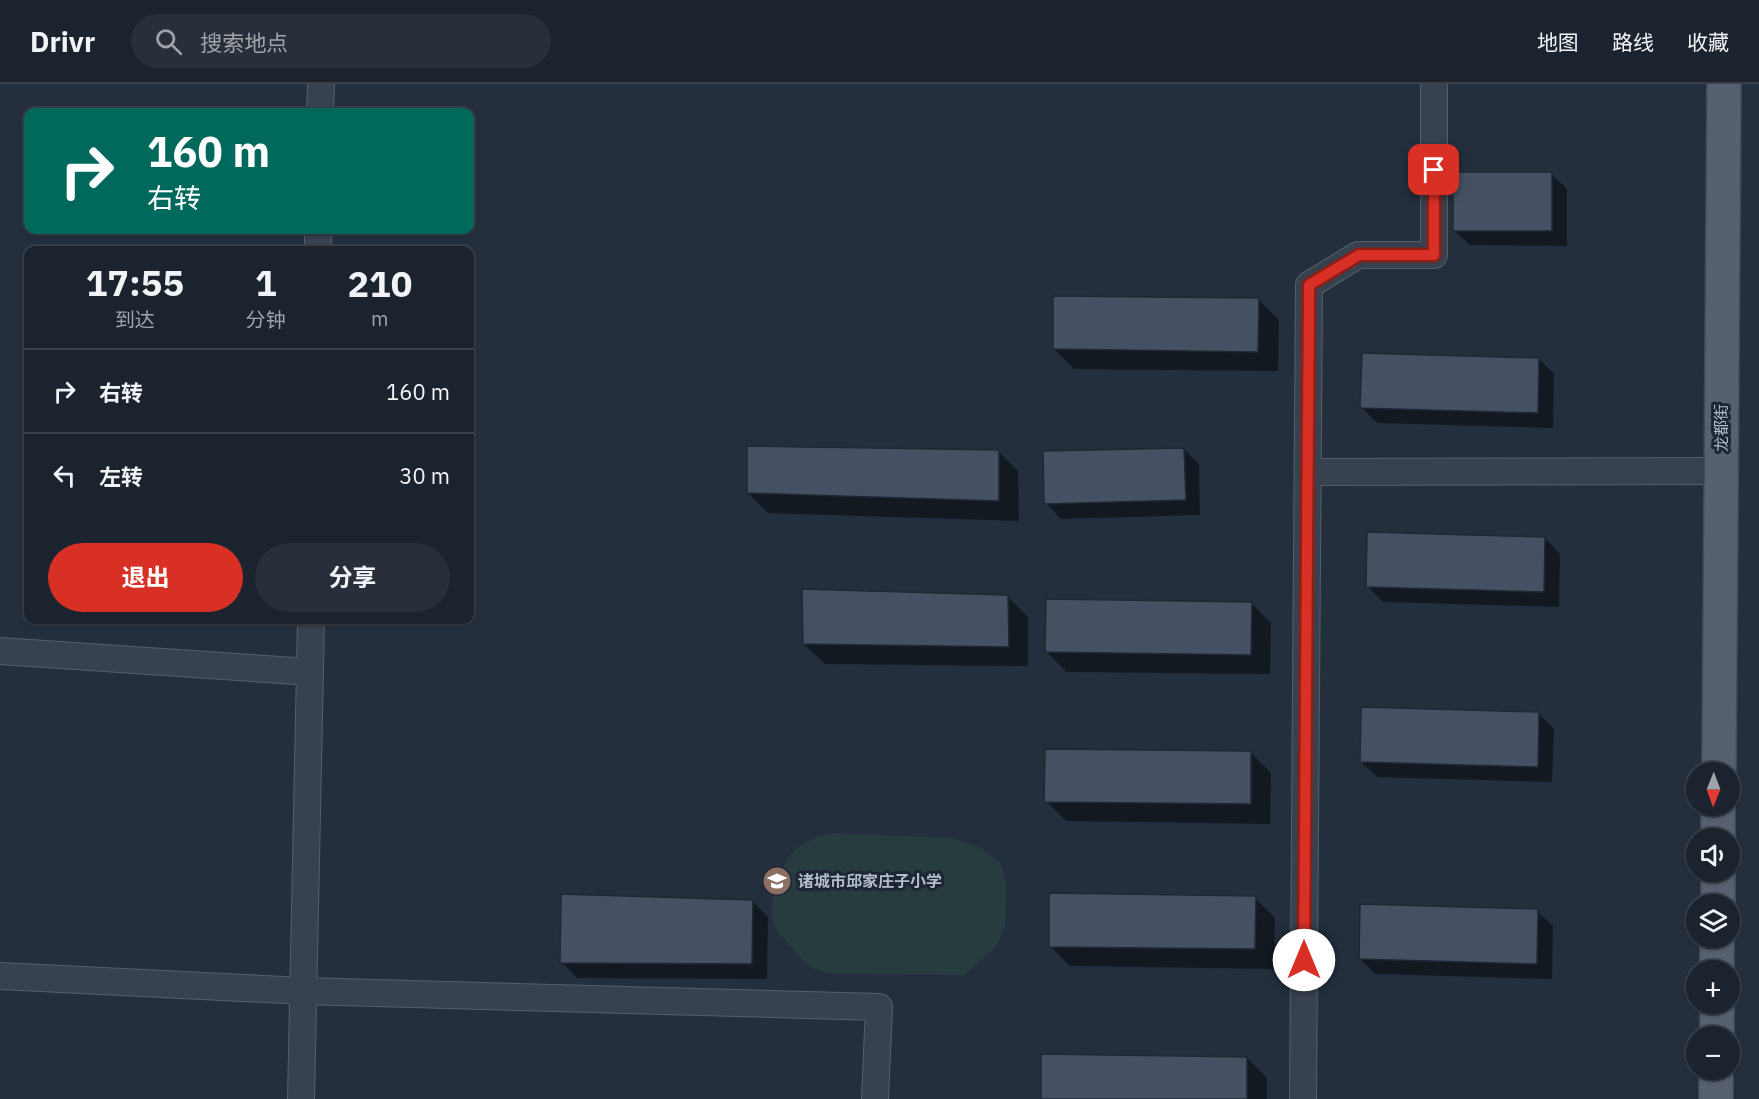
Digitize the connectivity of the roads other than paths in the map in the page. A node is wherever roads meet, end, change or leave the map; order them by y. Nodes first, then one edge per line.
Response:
1 (321, 84) edge
2 (1434, 84) edge
3 (1724, 84) edge
4 (320, 108) edge
5 (1721, 471) junction
6 (1308, 472) junction
7 (311, 624) edge
8 (0, 651) edge
9 (310, 672) junction
10 (1719, 762) edge
11 (0, 976) edge
12 (304, 991) junction
13 (1716, 1080) edge
14 (301, 1099) edge
15 (875, 1099) edge
16 (1303, 1099) edge
17 (1716, 1099) edge

1 - 4 street
2 - 6 street
3 - 5 main road, 龙都街
5 - 6 street
5 - 10 main road, 龙都街
6 - 16 street
7 - 9 street
8 - 9 street
9 - 12 street
11 - 12 street
12 - 14 street
12 - 15 street
13 - 17 main road

